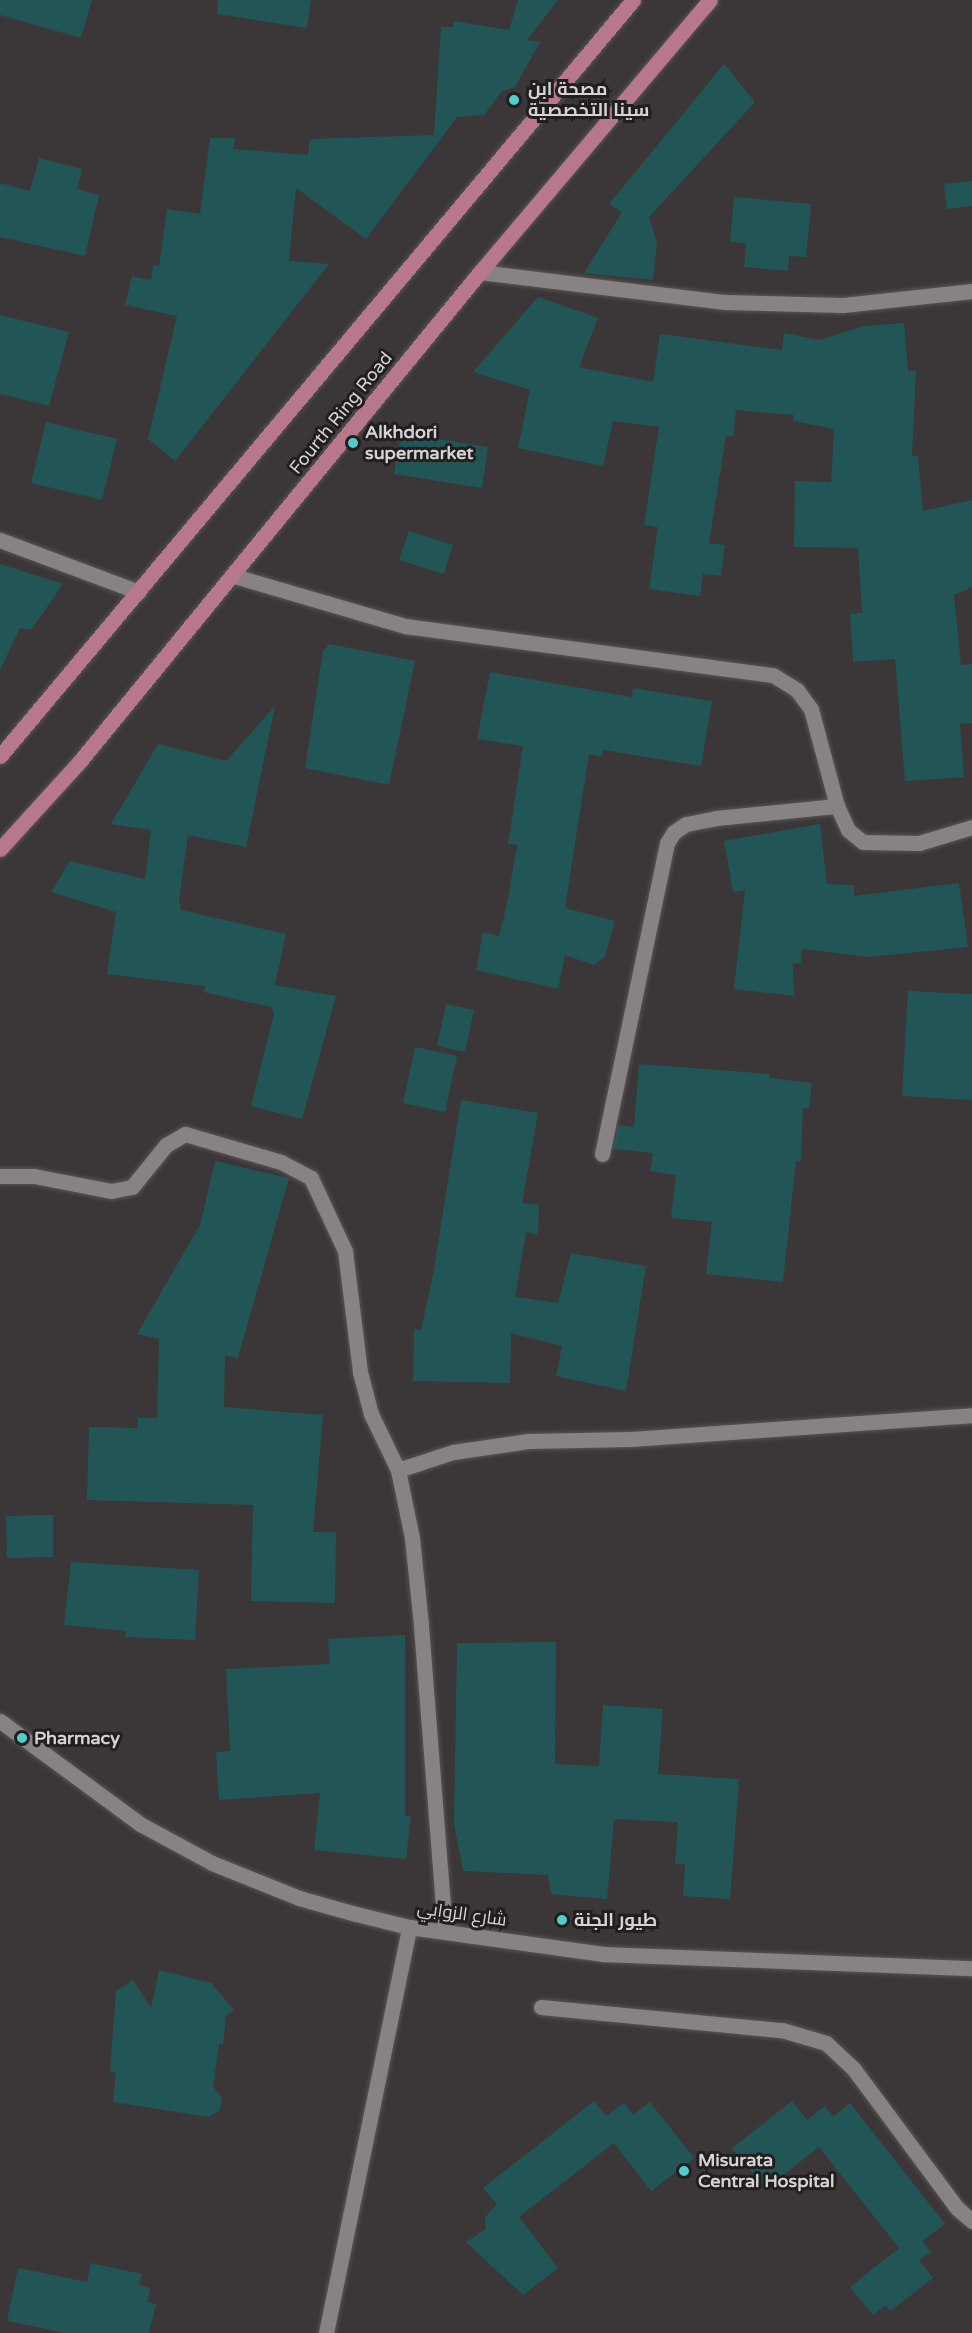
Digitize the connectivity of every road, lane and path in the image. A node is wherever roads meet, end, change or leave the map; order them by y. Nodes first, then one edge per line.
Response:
1 (633, 0) edge
2 (710, 0) edge
3 (480, 272) junction
4 (972, 291) edge
5 (0, 540) edge
6 (234, 576) junction
7 (139, 592) junction
8 (0, 756) edge
9 (837, 806) junction
10 (972, 827) edge
11 (0, 849) edge
12 (602, 1154) dead end
13 (0, 1176) edge
14 (972, 1415) edge
15 (398, 1470) junction
16 (0, 1721) edge
17 (409, 1927) junction
18 (445, 1931) junction
19 (972, 1968) edge
20 (541, 2007) dead end
21 (972, 2221) edge
22 (326, 2333) edge

1 - 7 main road
2 - 3 main road, Fourth Ring Road
3 - 4 street
3 - 6 main road, Fourth Ring Road
5 - 7 street
6 - 9 street
6 - 11 main road, Fourth Ring Road
7 - 8 main road
9 - 10 street
9 - 12 street
13 - 15 street
14 - 15 street
15 - 18 street
16 - 17 street, شارع الزوابي
17 - 18 street, شارع الزوابي
17 - 22 street
18 - 19 street, شارع الزوابي
20 - 21 street

